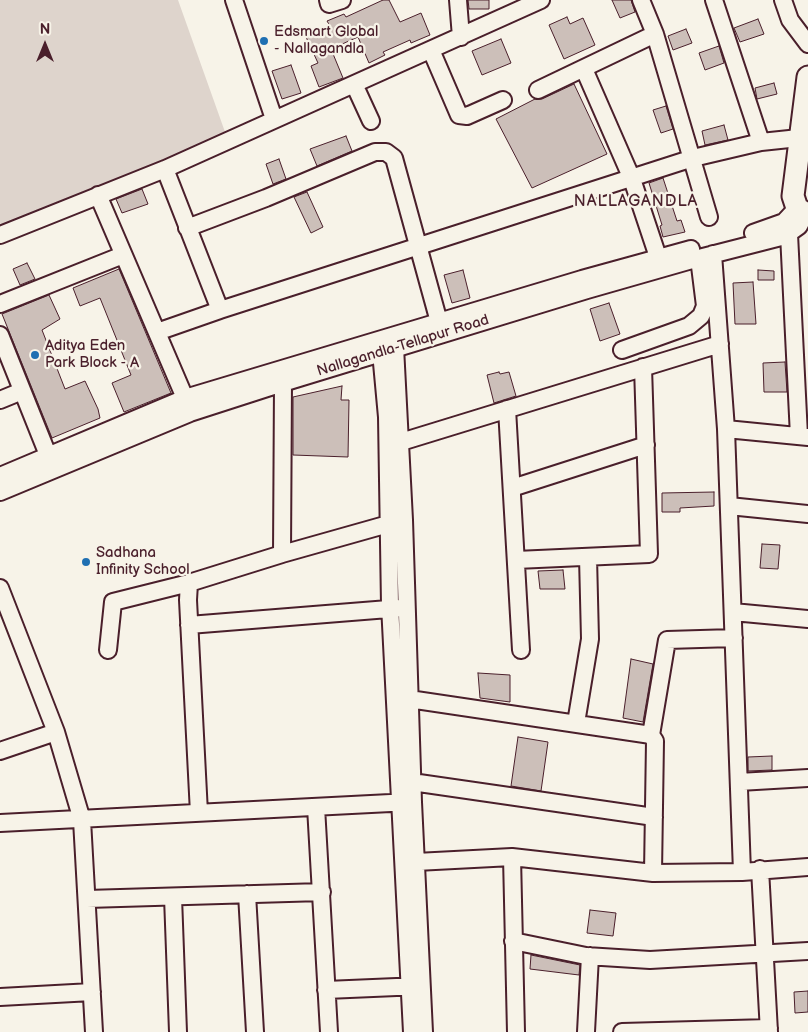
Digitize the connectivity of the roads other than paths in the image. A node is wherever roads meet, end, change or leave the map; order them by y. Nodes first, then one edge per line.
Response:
1 (234, 0) edge
2 (328, 0) edge
3 (342, 0) edge
4 (458, 0) edge
5 (641, 0) edge
6 (714, 0) edge
7 (783, 0) edge
8 (534, 1) edge
9 (655, 34) junction
10 (461, 37) junction
11 (808, 44) edge
12 (432, 50) junction
13 (584, 69) junction
14 (808, 77) edge
15 (354, 84) junction
16 (538, 90) dead end
17 (503, 100) dead end
18 (274, 119) junction
19 (371, 121) dead end
20 (799, 138) junction
21 (761, 142) junction
22 (693, 158) junction
23 (165, 169) junction
24 (632, 179) junction
25 (98, 195) junction
26 (803, 212) edge
27 (709, 217) dead end
28 (187, 228) junction
29 (789, 234) junction
30 (0, 235) edge
31 (419, 246) junction
32 (123, 255) junction
33 (706, 256) junction
34 (658, 257) junction
35 (584, 285) junction
36 (0, 304) edge
37 (220, 310) junction
38 (439, 322) junction
39 (157, 332) junction
40 (0, 336) edge
41 (720, 344) junction
42 (388, 350) junction
43 (622, 350) dead end
44 (643, 367) junction
45 (283, 383) junction
46 (22, 391) junction
47 (185, 398) junction
48 (0, 400) edge
49 (508, 409) junction
50 (726, 429) junction
51 (804, 436) edge
52 (401, 442) junction
53 (646, 444) junction
54 (48, 455) junction
55 (0, 476) edge
56 (512, 488) junction
57 (0, 492) edge
58 (729, 506) junction
59 (808, 514) edge
60 (396, 521) junction
61 (282, 554) junction
62 (588, 557) junction
63 (516, 560) junction
64 (189, 583) junction
65 (0, 590) edge
66 (398, 608) junction
67 (733, 612) junction
68 (808, 619) edge
69 (189, 625) junction
70 (734, 638) junction
71 (108, 650) dead end
72 (521, 650) dead end
73 (409, 699) junction
74 (576, 723) junction
75 (56, 732) junction
76 (652, 735) junction
77 (0, 751) edge
78 (808, 778) edge
79 (412, 782) junction
80 (739, 782) junction
81 (406, 802) junction
82 (316, 807) junction
83 (199, 813) junction
84 (654, 817) junction
85 (82, 820) junction
86 (0, 823) edge
87 (512, 857) junction
88 (416, 862) junction
89 (808, 867) edge
90 (760, 870) junction
91 (742, 872) junction
92 (653, 873) junction
93 (322, 892) junction
94 (247, 894) junction
95 (173, 897) junction
96 (87, 899) junction
97 (513, 941) junction
98 (808, 951) edge
99 (766, 953) junction
100 (590, 956) junction
101 (416, 986) junction
102 (326, 990) junction
103 (92, 992) junction
104 (0, 997) edge
105 (769, 1030) edge
106 (94, 1032) edge
107 (178, 1032) edge
108 (255, 1032) edge
109 (329, 1032) edge
110 (412, 1032) edge
111 (424, 1032) edge
112 (516, 1032) edge
113 (586, 1032) edge
114 (622, 1032) edge

1 - 18 street
2 - 3 street
4 - 10 street
5 - 9 street
6 - 21 street
7 - 11 street
8 - 10 street
9 - 13 street
9 - 22 street
10 - 12 street
12 - 15 street
12 - 17 street
13 - 16 street
13 - 24 street
14 - 20 main road
15 - 18 street
15 - 19 street
18 - 23 street
20 - 21 street
20 - 26 main road
21 - 22 street
22 - 24 street
22 - 27 street
23 - 25 street
23 - 28 street
24 - 31 street
24 - 34 street
25 - 30 street
25 - 32 street
26 - 29 street
26 - 34 street, Nallagandla-Tellapur Road
28 - 31 street
28 - 37 street
29 - 33 street, Nallagandla-Tellapur Road
29 - 51 street
31 - 37 street
31 - 38 street
32 - 36 street
32 - 39 street
33 - 35 street, Nallagandla-Tellapur Road
33 - 41 street
33 - 43 street
34 - 35 street, Nallagandla-Tellapur Road
35 - 38 street, Nallagandla-Tellapur Road
35 - 42 street, Nallagandla-Tellapur Road
37 - 39 street
38 - 47 street, Nallagandla-Tellapur Road
39 - 47 street
40 - 46 street
41 - 44 street
41 - 50 street
42 - 45 street, Nallagandla-Tellapur Road
42 - 52 street
42 - 60 street
44 - 49 street
44 - 53 street
45 - 57 street, Nallagandla-Tellapur Road
45 - 61 street
46 - 48 street
46 - 54 street
47 - 54 street, Nallagandla-Tellapur Road
49 - 52 street
49 - 56 street
50 - 51 street
50 - 58 street
52 - 60 street
53 - 56 street
53 - 62 street
54 - 55 street, Nallagandla-Tellapur Road
56 - 63 street
58 - 59 street
58 - 67 street
60 - 61 street
60 - 66 street
61 - 64 street
62 - 63 street
62 - 74 street
63 - 72 street
64 - 69 street
64 - 71 street
65 - 75 street
66 - 69 street
66 - 73 street
66 - 81 street
67 - 68 street
67 - 70 street
69 - 83 street
70 - 76 street
70 - 80 street
73 - 74 street
73 - 79 street
74 - 76 street
75 - 77 street
75 - 85 street
76 - 84 street
78 - 80 street
79 - 81 street
79 - 84 street
80 - 91 street
81 - 82 street
81 - 88 street
81 - 101 street
82 - 83 street
82 - 93 street
83 - 85 street
84 - 92 street
85 - 86 street
85 - 96 street
87 - 88 street
87 - 92 street
87 - 97 street
88 - 101 street
89 - 90 street
90 - 91 street
90 - 99 street
91 - 92 street
93 - 94 street
93 - 102 street
94 - 95 street
94 - 108 street
95 - 96 street
95 - 107 street
96 - 103 street
97 - 100 street
97 - 112 street
98 - 99 street
99 - 100 street
99 - 105 street
100 - 113 street
101 - 102 street
101 - 110 street
101 - 111 street
102 - 109 street
103 - 104 street
103 - 106 street
105 - 114 street

